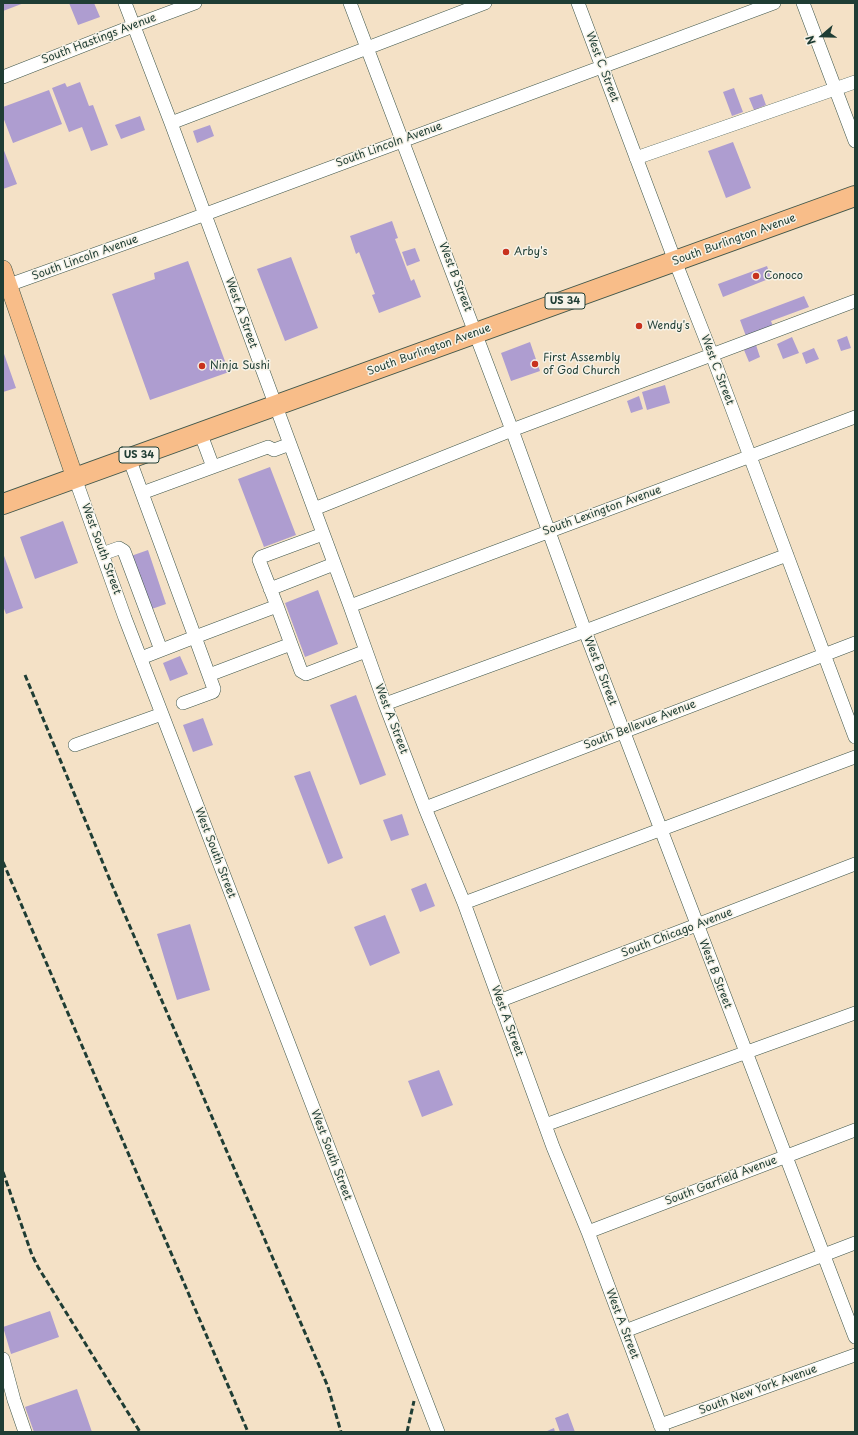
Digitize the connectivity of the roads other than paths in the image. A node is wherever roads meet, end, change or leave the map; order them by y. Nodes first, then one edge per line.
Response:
1 (125, 3) edge
2 (195, 3) edge
3 (350, 3) edge
4 (485, 3) edge
5 (578, 3) edge
6 (774, 3) edge
7 (803, 3) edge
8 (133, 26) junction
9 (368, 48) junction
10 (602, 67) junction
11 (3, 77) edge
12 (855, 82) edge
13 (835, 88) junction
14 (171, 123) junction
15 (403, 140) junction
16 (855, 141) edge
17 (636, 158) junction
18 (855, 196) edge
19 (205, 214) junction
20 (675, 261) junction
21 (3, 269) edge
22 (6, 286) edge
23 (855, 300) edge
24 (476, 333) junction
25 (712, 355) junction
26 (275, 405) junction
27 (855, 417) edge
28 (512, 430) junction
29 (200, 432) junction
30 (290, 444) junction
31 (750, 456) junction
32 (129, 458) junction
33 (213, 467) junction
34 (75, 478) junction
35 (142, 493) junction
36 (3, 504) edge
37 (314, 509) junction
38 (548, 531) junction
39 (323, 534) junction
40 (102, 554) junction
41 (787, 554) junction
42 (334, 564) junction
43 (270, 589) junction
44 (277, 606) junction
45 (350, 606) junction
46 (585, 631) junction
47 (195, 637) junction
48 (855, 643) edge
49 (291, 644) junction
50 (161, 650) junction
51 (366, 651) junction
52 (824, 654) junction
53 (141, 658) junction
54 (209, 675) junction
55 (183, 703) dead end
56 (385, 704) junction
57 (162, 714) junction
58 (623, 731) junction
59 (855, 737) edge
60 (75, 745) dead end
61 (855, 757) edge
62 (425, 808) junction
63 (660, 830) junction
64 (855, 864) edge
65 (464, 903) junction
66 (696, 925) junction
67 (500, 1001) junction
68 (855, 1014) edge
69 (745, 1053) junction
70 (545, 1125) junction
71 (855, 1130) edge
72 (786, 1156) junction
73 (588, 1232) junction
74 (855, 1243) edge
75 (824, 1254) junction
76 (625, 1331) junction
77 (855, 1337) edge
78 (855, 1355) edge
79 (3, 1359) edge
80 (662, 1429) edge
81 (26, 1432) edge
82 (438, 1432) edge

1 - 8 street, West A Street
2 - 8 street, South Hastings Avenue
3 - 9 street, West B Street
4 - 9 street
5 - 10 street, West C Street
6 - 10 street, South Lincoln Avenue
7 - 13 street
8 - 11 street, South Hastings Avenue
8 - 14 street, West A Street
9 - 14 street
9 - 15 street, West B Street
10 - 15 street, South Lincoln Avenue
10 - 17 street, West C Street
12 - 13 street
13 - 16 street
13 - 17 street
14 - 19 street, West A Street
15 - 19 street, South Lincoln Avenue
15 - 24 street, West B Street
17 - 20 street, West C Street
18 - 20 highway, South Burlington Avenue / US 34
19 - 22 street, South Lincoln Avenue
19 - 26 street, West A Street
20 - 24 highway, South Burlington Avenue / US 34
20 - 25 street, West C Street
21 - 22 main road, West South Street
22 - 34 main road, West South Street
23 - 25 street
24 - 26 highway, South Burlington Avenue / US 34
24 - 28 street, West B Street
25 - 28 street
25 - 31 street, West C Street
26 - 29 highway, South Burlington Avenue / US 34
26 - 30 street, West A Street
27 - 31 street, South Lexington Avenue
28 - 37 street
28 - 38 street, West B Street
29 - 32 highway, South Burlington Avenue / US 34
29 - 33 street
30 - 33 street
30 - 37 street, West A Street
31 - 38 street, South Lexington Avenue
31 - 41 street, West C Street
32 - 34 highway, South Burlington Avenue / US 34
32 - 35 street
33 - 35 street
34 - 36 highway, South Burlington Avenue / US 34
34 - 40 street, West South Street
35 - 47 street
37 - 39 street, West A Street
38 - 45 street, South Lexington Avenue
38 - 46 street, West B Street
39 - 42 street, West A Street
39 - 43 street
40 - 50 street
40 - 53 street, West South Street
41 - 46 street
41 - 52 street, West C Street
42 - 43 street
42 - 45 street, West A Street
43 - 44 street
44 - 47 street
44 - 49 street
45 - 51 street, West A Street
46 - 56 street
46 - 58 street, West B Street
47 - 50 street
47 - 54 street
48 - 52 street, South Bellevue Avenue
49 - 51 street
49 - 54 street
50 - 53 street
51 - 56 street, West A Street
52 - 58 street, South Bellevue Avenue
52 - 59 street, West C Street
53 - 57 street, West South Street
54 - 55 street
56 - 62 street, West A Street
57 - 60 street
57 - 82 street, West South Street
58 - 62 street, South Bellevue Avenue
58 - 63 street, West B Street
61 - 63 street
62 - 65 street, West A Street
63 - 65 street
63 - 66 street, West B Street
64 - 66 street, South Chicago Avenue
65 - 67 street, West A Street
66 - 67 street, South Chicago Avenue
66 - 69 street, West B Street
67 - 70 street, West A Street
68 - 69 street
69 - 70 street
69 - 72 street, West B Street
70 - 73 street, West A Street
71 - 72 street, South Garfield Avenue
72 - 73 street, South Garfield Avenue
72 - 75 street, West B Street
73 - 76 street, West A Street
74 - 75 street
75 - 76 street
75 - 77 street, West B Street
76 - 80 street, West A Street
78 - 80 street, South New York Avenue
79 - 81 street

